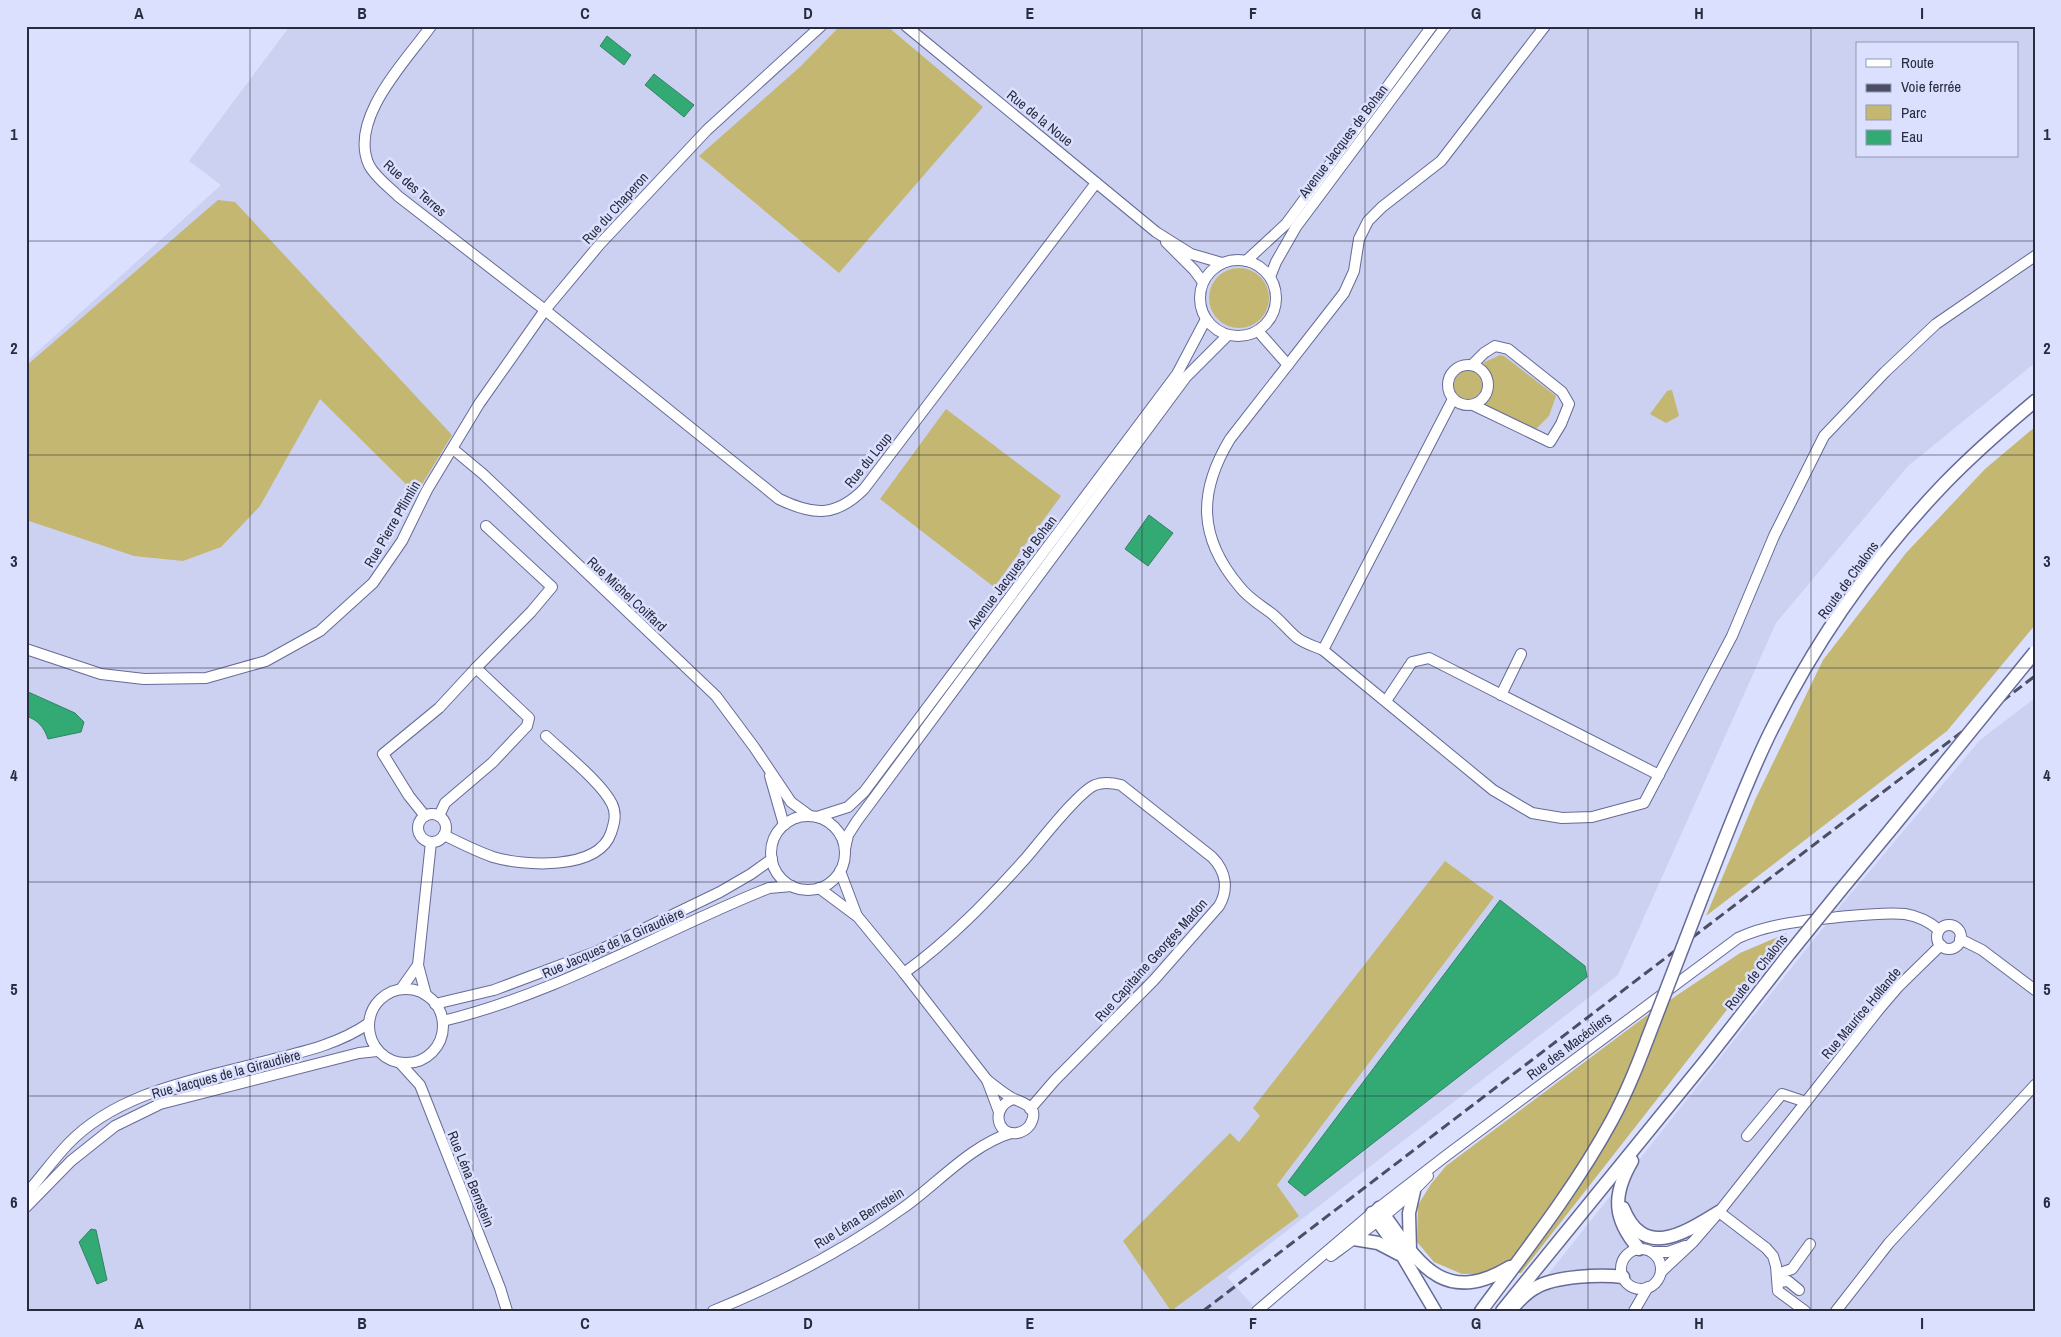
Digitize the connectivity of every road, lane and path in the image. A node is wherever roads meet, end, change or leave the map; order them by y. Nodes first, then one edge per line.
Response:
1 (431, 26) edge
2 (821, 26) edge
3 (906, 26) edge
4 (1432, 26) edge
5 (1446, 26) edge
6 (1545, 26) edge
7 (1096, 183) junction
8 (1156, 232) junction
9 (2035, 256) edge
10 (1246, 261) junction
11 (1222, 263) junction
12 (1270, 277) junction
13 (1203, 282) junction
14 (545, 310) junction
15 (1206, 319) junction
16 (1258, 331) junction
17 (1228, 335) junction
18 (1288, 365) junction
19 (1472, 365) junction
20 (1453, 399) junction
21 (2035, 401) edge
22 (1473, 405) junction
23 (461, 435) joint
24 (453, 449) junction
25 (486, 526) dead end
26 (26, 649) edge
27 (1323, 650) junction
28 (2035, 652) edge
29 (1521, 654) dead end
30 (476, 668) junction
31 (1501, 695) junction
32 (1386, 701) junction
33 (546, 736) dead end
34 (769, 770) junction
35 (1659, 775) junction
36 (425, 816) junction
37 (439, 816) junction
38 (814, 817) junction
39 (784, 825) junction
40 (444, 835) junction
41 (431, 842) junction
42 (845, 849) junction
43 (772, 859) junction
44 (840, 872) junction
45 (792, 886) junction
46 (819, 888) junction
47 (858, 917) junction
48 (1939, 930) junction
49 (1960, 939) junction
50 (1941, 945) junction
51 (418, 965) junction
52 (904, 974) junction
53 (401, 989) junction
54 (2035, 990) edge
55 (426, 995) junction
56 (435, 1004) junction
57 (443, 1021) junction
58 (369, 1023) junction
59 (377, 1050) junction
60 (1707, 1058) junction
61 (400, 1063) junction
62 (986, 1080) junction
63 (2035, 1085) edge
64 (1014, 1099) junction
65 (1806, 1102) junction
66 (1030, 1109) junction
67 (999, 1112) junction
68 (1011, 1133) junction
69 (1747, 1136) dead end
70 (1447, 1155) junction
71 (1414, 1191) junction
72 (1618, 1193) junction
73 (26, 1194) edge
74 (26, 1206) edge
75 (1719, 1212) junction
76 (1378, 1215) junction
77 (1354, 1239) junction
78 (1693, 1242) junction
79 (1808, 1242) dead end
80 (1639, 1249) junction
81 (1652, 1252) junction
82 (1406, 1253) junction
83 (1516, 1263) junction
84 (1661, 1272) junction
85 (1777, 1274) junction
86 (1626, 1281) junction
87 (1648, 1288) junction
88 (1799, 1290) dead end
89 (1635, 1309) edge
90 (507, 1311) edge
91 (713, 1311) edge
92 (1258, 1311) edge
93 (1435, 1311) edge
94 (1480, 1311) edge
95 (1502, 1311) edge
96 (1508, 1311) edge
97 (1805, 1311) edge
98 (1836, 1311) edge

1 - 14 street, Rue des Terres
2 - 14 street, Rue du Chaperon
3 - 7 street, Rue de la Noue
4 - 10 street, Avenue Jacques de Bohan
5 - 12 street, Avenue Jacques de Bohan
6 - 18 street
7 - 8 street, Rue de la Noue
7 - 14 street, Rue du Loup
8 - 11 street
8 - 13 street
9 - 35 street
10 - 11 street
10 - 12 street
11 - 13 street
12 - 16 street
13 - 15 street
14 - 23 street, Rue du Chaperon
15 - 17 street
15 - 38 street, Avenue Jacques de Bohan
16 - 17 street
16 - 18 street
17 - 42 street, Avenue Jacques de Bohan
18 - 27 street
19 - 20 street
19 - 22 street
19 - 22 street
20 - 22 street
20 - 27 street
21 - 83 main road, Route de Chalons, bridge
23 - 24 street, Rue Pierre Pflimlin
24 - 26 street, Rue Pierre Pflimlin
24 - 34 street, Rue Michel Coiffard
25 - 30 street
27 - 32 street
28 - 60 main road, Route de Chalons, bridge
29 - 31 street
30 - 36 street
30 - 37 street
31 - 32 street
31 - 35 street
32 - 35 street
33 - 40 street
34 - 38 street, Rue Michel Coiffard
34 - 39 street, Rue Michel Coiffard
36 - 37 street
36 - 41 street
37 - 40 street
38 - 39 street
38 - 42 street
39 - 43 street
40 - 41 street
41 - 51 street
42 - 44 street
43 - 45 street
43 - 56 street, Rue Jacques de la Giraudière
44 - 46 street
44 - 47 street
45 - 46 street
45 - 57 street, Rue Jacques de la Giraudière
46 - 47 street
47 - 52 street
48 - 49 street
48 - 50 street
48 - 70 street, Rue des Macécliers
49 - 50 street
49 - 54 street
50 - 65 street, Rue Maurice Hollande
51 - 53 street
51 - 55 street
52 - 62 street
52 - 66 street, Rue Capitaine Georges Madon
53 - 55 street
53 - 58 street
55 - 56 street
56 - 57 street
57 - 61 street
58 - 59 street
58 - 73 street, Rue Jacques de la Giraudière
59 - 61 street
59 - 74 street, Rue Jacques de la Giraudière
60 - 72 main road
60 - 95 main road, Route de Chalons
61 - 90 street, Rue Léna Bernstein
62 - 64 street
62 - 67 street
63 - 98 street
64 - 66 street
64 - 67 street
65 - 69 street
65 - 75 street, Rue Maurice Hollande
66 - 68 street
67 - 68 street
68 - 91 street, Rue Léna Bernstein
70 - 71 street, Rue des Macécliers
70 - 76 street, Rue des Macécliers
71 - 76 street, Rue des Macécliers
71 - 82 main road
72 - 75 main road
72 - 80 main road
75 - 78 street, Rue Maurice Hollande
75 - 85 street
76 - 77 street, Rue des Macécliers
76 - 82 main road
76 - 92 street, Rue des Macécliers
77 - 82 main road
77 - 92 street, Rue des Macécliers
78 - 81 street
78 - 84 street, Rue Maurice Hollande
79 - 85 street
80 - 81 street
80 - 86 street
81 - 84 street
82 - 83 main road
82 - 93 main road
83 - 94 main road
84 - 87 street
85 - 88 street
85 - 97 street
86 - 87 street
86 - 89 street
86 - 96 main road
87 - 89 street

